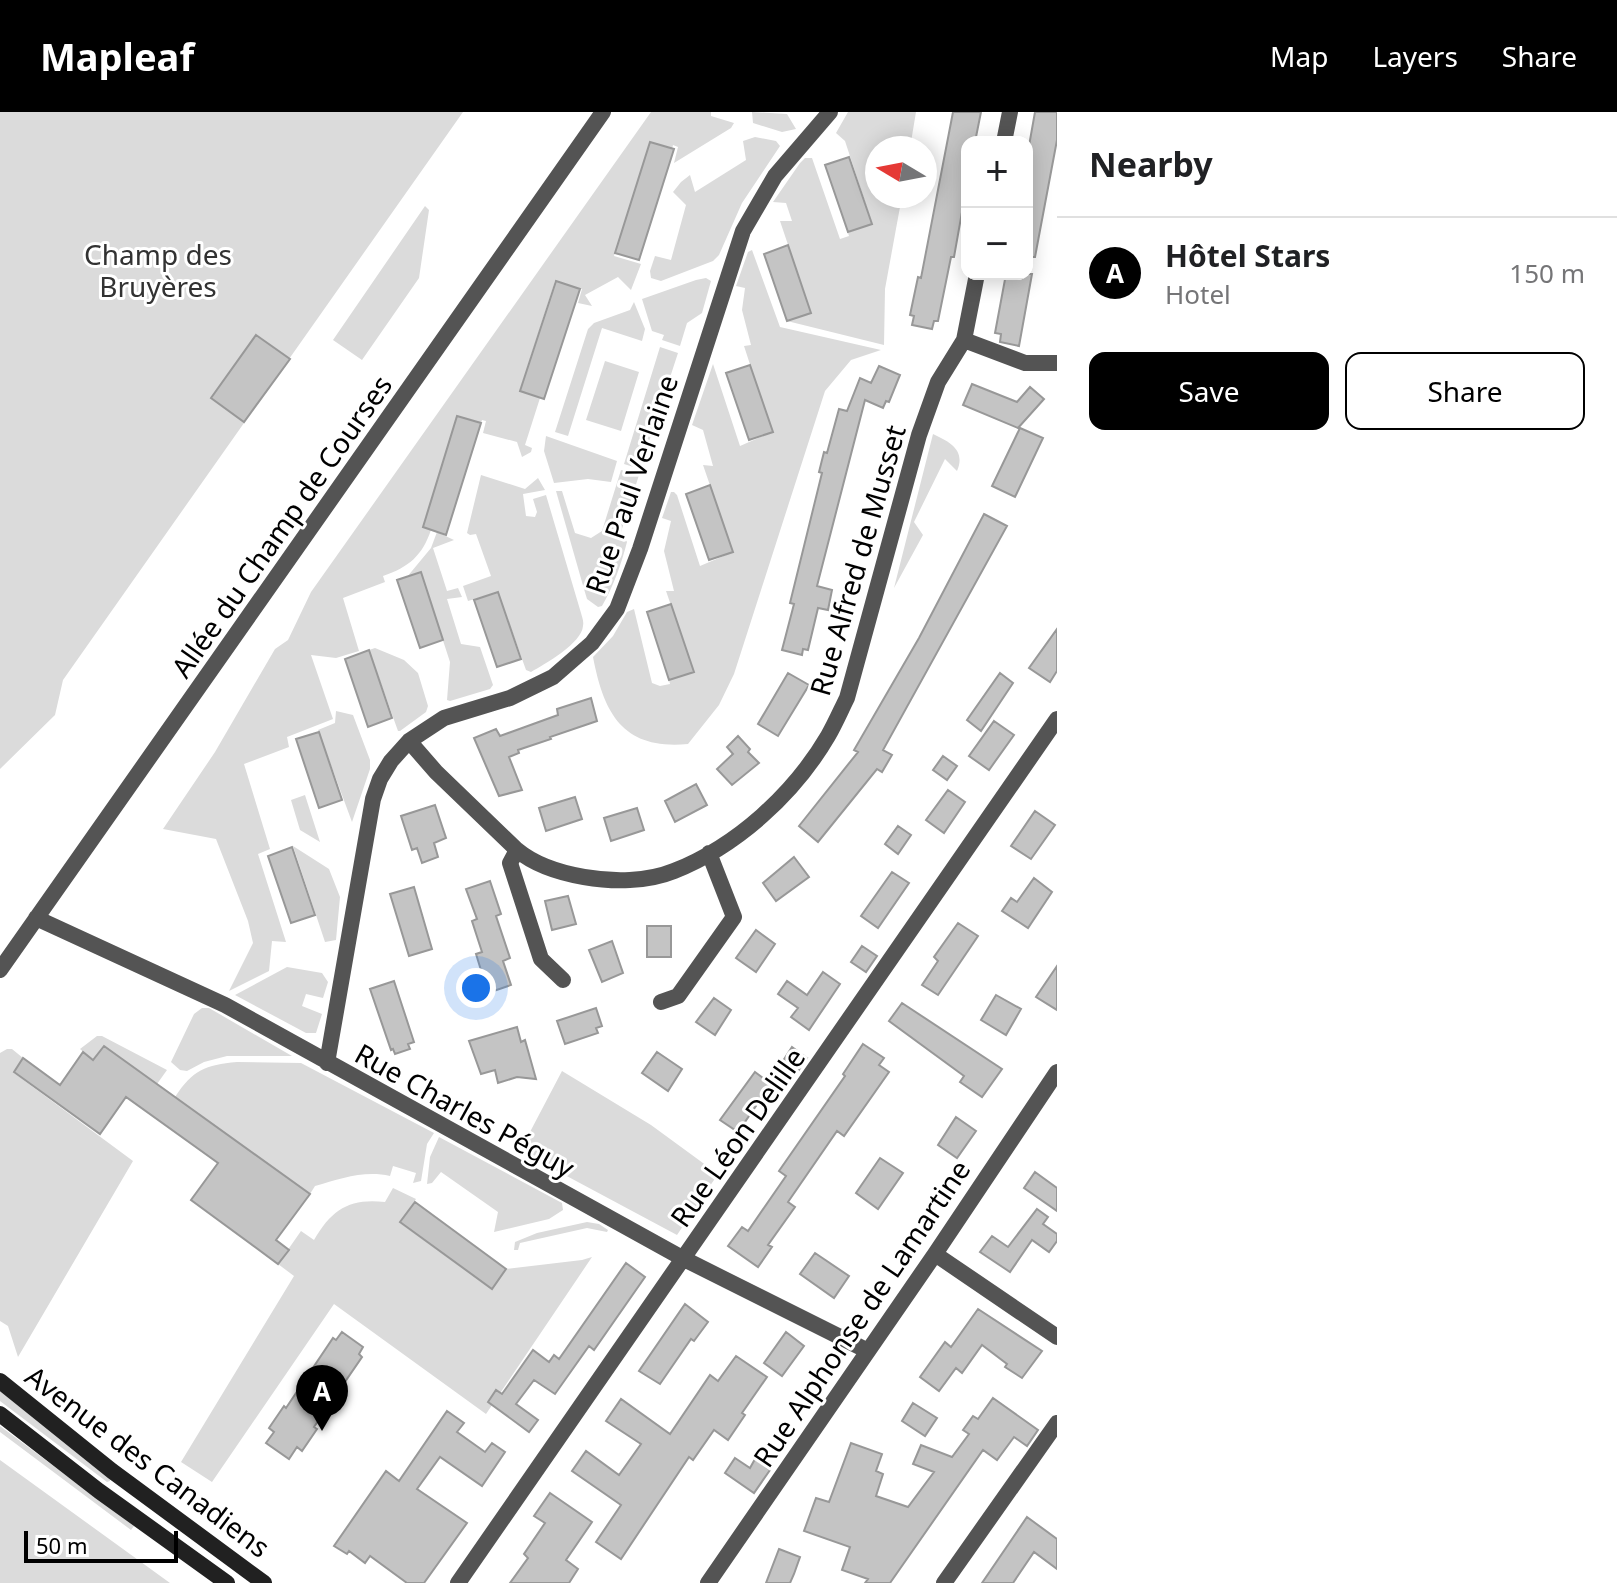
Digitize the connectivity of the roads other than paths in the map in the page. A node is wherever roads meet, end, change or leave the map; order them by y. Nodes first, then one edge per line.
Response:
1 (603, 112) edge
2 (830, 112) edge
3 (1010, 112) edge
4 (1005, 136) edge
5 (976, 280) edge
6 (964, 340) junction
7 (1057, 363) edge
8 (1057, 719) edge
9 (409, 741) junction
10 (517, 850) junction
11 (709, 853) junction
12 (36, 918) junction
13 (0, 970) edge
14 (563, 980) dead end
15 (661, 1002) dead end
16 (327, 1063) junction
17 (1057, 1072) edge
18 (935, 1254) junction
19 (684, 1259) junction
20 (1057, 1337) edge
21 (868, 1351) junction
22 (0, 1381) edge
23 (0, 1414) edge
24 (1057, 1423) edge
25 (227, 1583) edge
26 (264, 1583) edge
27 (458, 1583) edge
28 (708, 1583) edge
29 (944, 1583) edge

1 - 12 street, Allée du Champ de Courses
2 - 9 street, Rue Paul Verlaine
3 - 4 street
5 - 6 street, Rue Alfred de Musset
6 - 7 street
6 - 11 street, Rue Alfred de Musset
8 - 19 street, Rue Léon Delille
9 - 10 street, Rue Alfred de Musset
9 - 16 street, Rue Paul Verlaine
10 - 11 street, Rue Alfred de Musset
10 - 14 street
11 - 15 street
12 - 13 street, Allée du Champ de Courses
12 - 16 street, Rue Charles Péguy
16 - 19 street, Rue Charles Péguy
17 - 18 street, Rue Alphonse de Lamartine
18 - 20 street
18 - 21 street, Rue Alphonse de Lamartine
19 - 21 street, Rue Charles Péguy
19 - 27 street, Rue Léon Delille
21 - 28 street, Rue Alphonse de Lamartine
22 - 26 main road, Avenue des Canadiens
23 - 25 main road, Avenue des Canadiens
24 - 29 street

